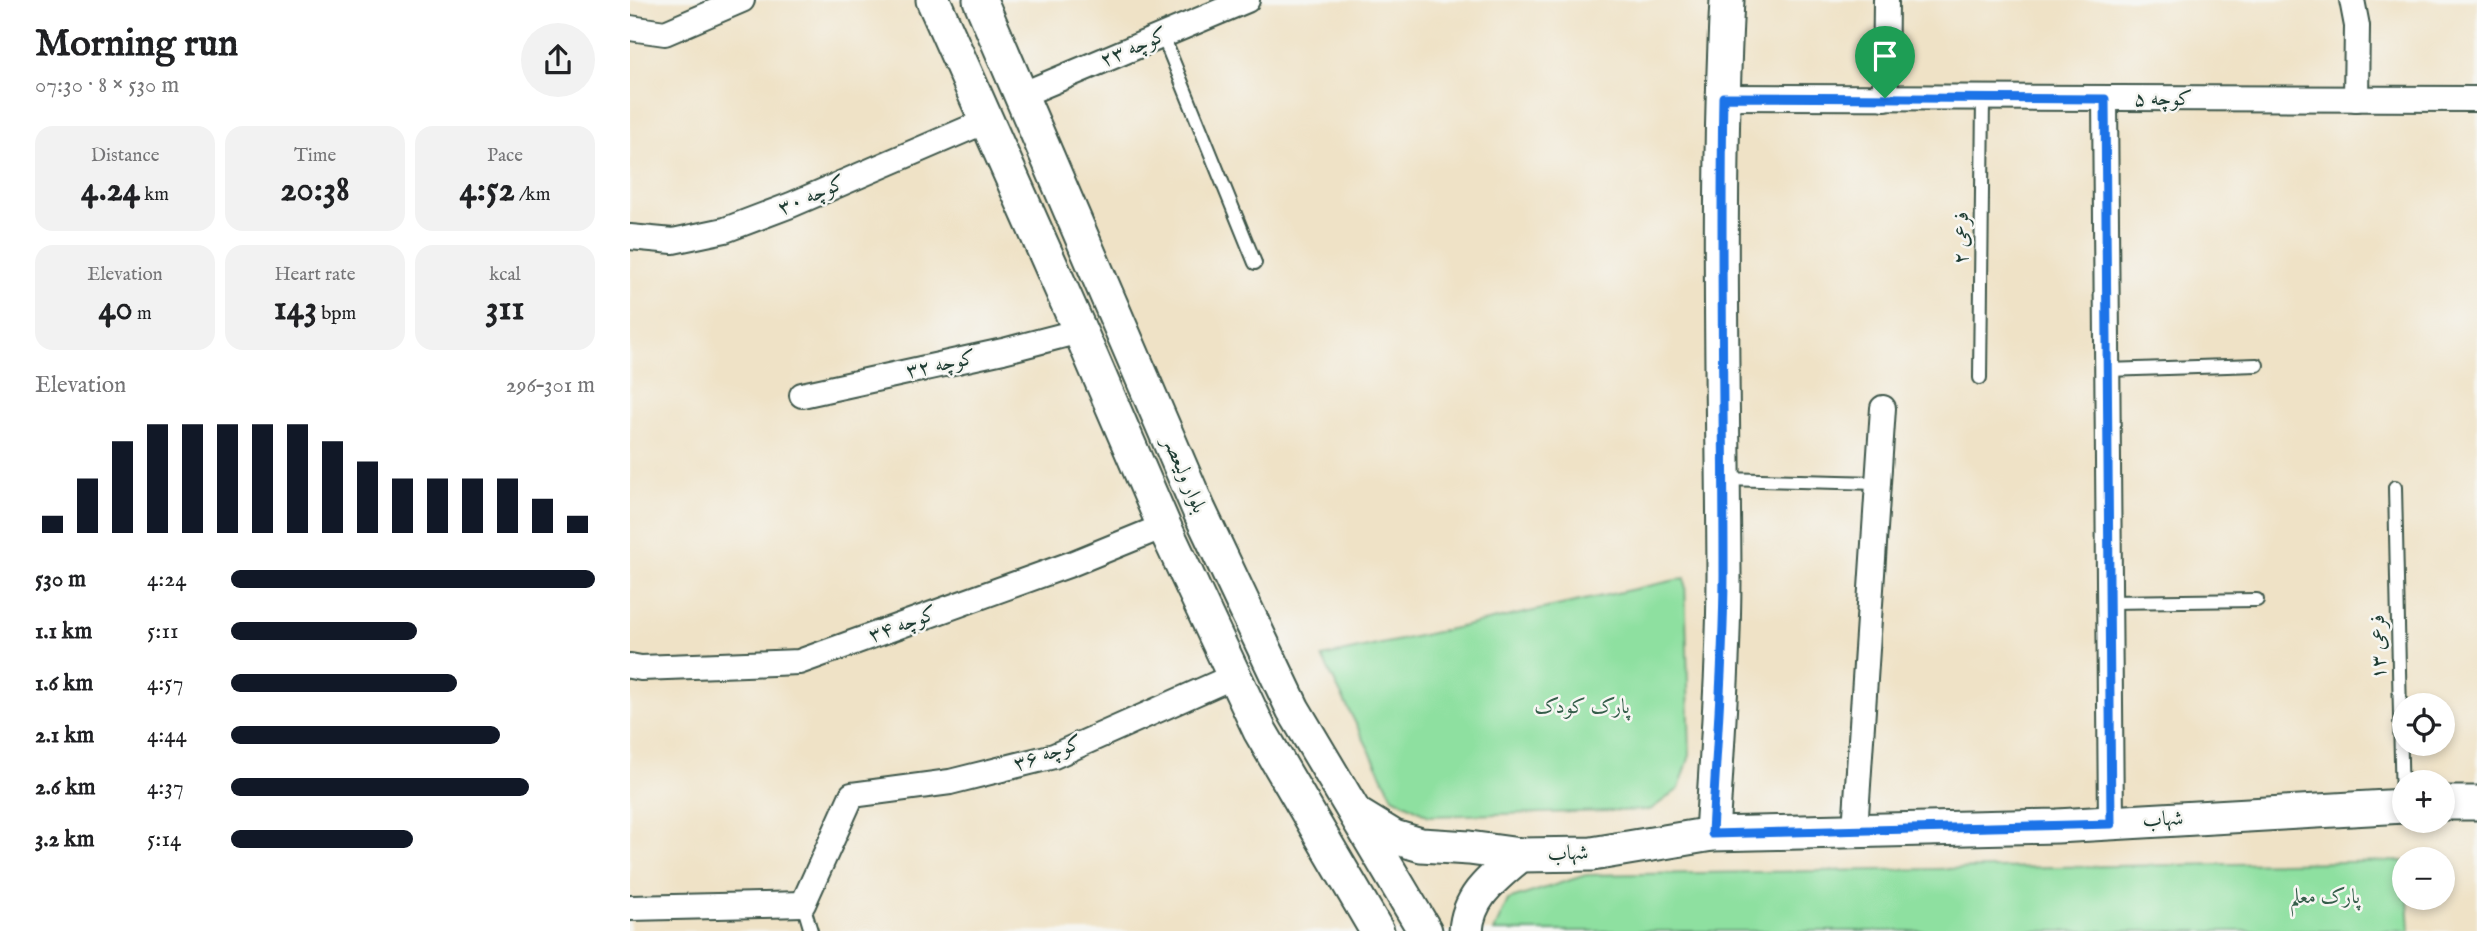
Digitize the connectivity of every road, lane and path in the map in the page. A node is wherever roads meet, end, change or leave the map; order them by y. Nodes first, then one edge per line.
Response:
1 (742, 0) edge
2 (980, 0) edge
3 (1247, 0) edge
4 (1727, 0) edge
5 (1886, 0) edge
6 (2352, 0) edge
7 (937, 9) edge
8 (630, 28) edge
9 (1163, 36) junction
10 (1021, 95) junction
11 (1723, 97) junction
12 (1885, 98) junction
13 (1983, 98) junction
14 (2105, 99) junction
15 (2356, 99) junction
16 (2477, 99) edge
17 (986, 121) junction
18 (630, 237) edge
19 (1255, 262) dead end
20 (1080, 331) junction
21 (2257, 365) dead end
22 (2108, 370) junction
23 (1980, 378) dead end
24 (802, 395) dead end
25 (1883, 408) dead end
26 (1724, 480) junction
27 (1878, 483) junction
28 (2395, 487) dead end
29 (1164, 526) junction
30 (2257, 600) dead end
31 (2109, 602) junction
32 (630, 666) edge
33 (1234, 676) junction
34 (2402, 770) edge
35 (2455, 803) edge
36 (2477, 803) edge
37 (2392, 807) edge
38 (1358, 815) junction
39 (2111, 824) junction
40 (1855, 830) junction
41 (1712, 834) junction
42 (1520, 855) junction
43 (803, 904) junction
44 (630, 908) edge
45 (811, 931) edge
46 (1377, 931) edge
47 (1425, 931) edge
48 (1466, 931) edge

1 - 8 street
2 - 7 main road
2 - 10 main road, بلوار ولیعصر
3 - 9 street, کوچه ۲۳
4 - 11 main road
5 - 12 street
6 - 15 street
7 - 17 main road, بلوار ولیعصر
9 - 10 street, کوچه ۲۳
9 - 19 lane
10 - 38 main road, بلوار ولیعصر
11 - 12 street, کوچه ۵
11 - 26 main road
12 - 13 street, کوچه ۵
13 - 14 street, کوچه ۵
13 - 23 lane, فرعی ۲
14 - 15 street, کوچه ۵
14 - 22 street
15 - 16 street, کوچه ۵
17 - 18 street, کوچه ۳۰
17 - 20 main road, بلوار ولیعصر
20 - 24 street, کوچه ۳۲
20 - 29 main road, بلوار ولیعصر
21 - 22 lane
22 - 31 street
25 - 27 street
26 - 27 lane
26 - 41 main road
27 - 40 street
28 - 34 lane, فرعی ۱۳
29 - 32 street, کوچه ۳۴
29 - 33 main road, بلوار ولیعصر
30 - 31 lane
31 - 39 street
33 - 43 street, ۳۶ کوچه
33 - 46 main road, بلوار ولیعصر
35 - 36 main road
37 - 39 main road, شهاب
38 - 42 main road
38 - 47 main road, بلوار ولیعصر
39 - 40 main road, شهاب
40 - 41 main road, شهاب
41 - 42 main road, شهاب
42 - 48 main road, شهاب
43 - 44 street
43 - 45 lane

